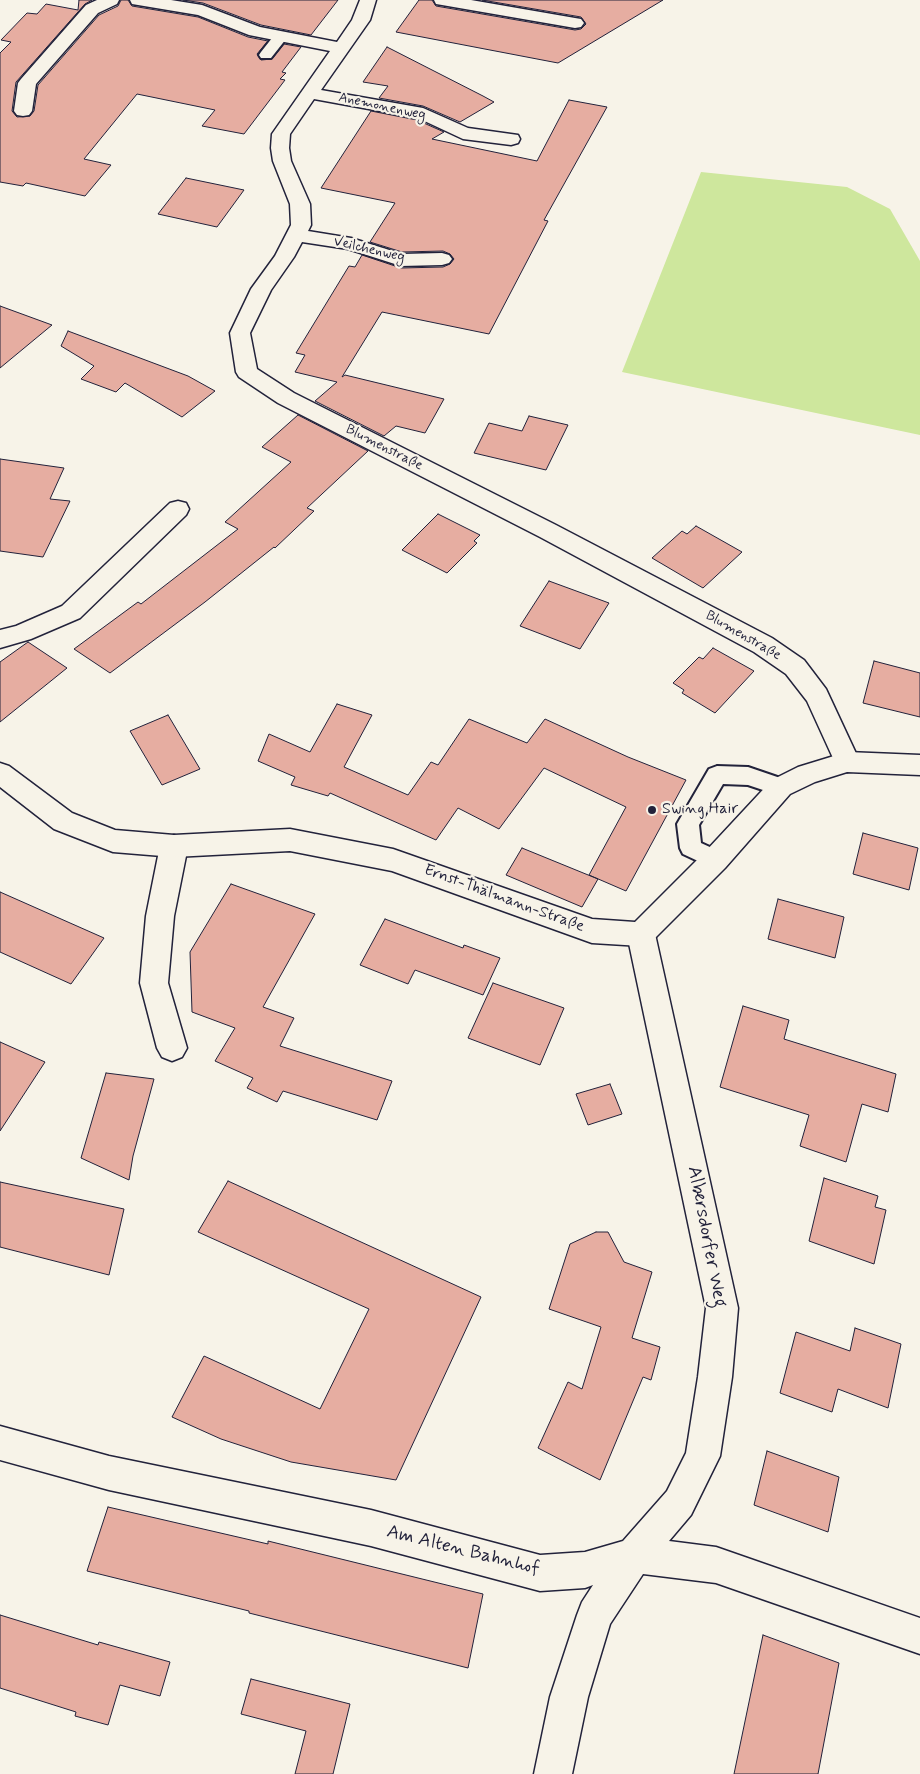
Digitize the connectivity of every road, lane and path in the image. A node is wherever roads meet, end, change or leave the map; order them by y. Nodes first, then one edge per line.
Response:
1 (111, 0) edge
2 (138, 0) edge
3 (368, 0) edge
4 (442, 0) edge
5 (576, 24) dead end
6 (281, 36) junction
7 (341, 48) junction
8 (266, 56) dead end
9 (309, 93) junction
10 (23, 111) dead end
11 (511, 139) dead end
12 (296, 235) junction
13 (442, 258) dead end
14 (178, 508) dead end
15 (0, 639) edge
16 (847, 762) junction
17 (920, 765) edge
18 (0, 773) edge
19 (781, 786) junction
20 (174, 846) junction
21 (715, 860) junction
22 (641, 934) junction
23 (172, 1048) dead end
24 (0, 1443) edge
25 (634, 1555) junction
26 (920, 1636) edge
27 (553, 1774) edge

1 - 10 street
2 - 6 street
3 - 7 street, Blumenstraße
4 - 5 street
6 - 7 street
6 - 8 lane
7 - 9 street, Blumenstraße
9 - 11 street, Anemonenweg
9 - 12 street, Blumenstraße
12 - 13 street, Veilchenweg
12 - 16 street, Blumenstraße
14 - 15 street
16 - 17 street
16 - 19 street
18 - 20 street, Ernst-Thälmann-Straße
19 - 21 street
19 - 21 lane
20 - 22 street, Ernst-Thälmann-Straße
20 - 23 street
21 - 22 street
22 - 25 street, Albersdorfer Weg
24 - 25 street, Am Alten Bahnhof
25 - 26 street, Am Alten Bahnhof
25 - 27 street, Albersdorfer Weg

